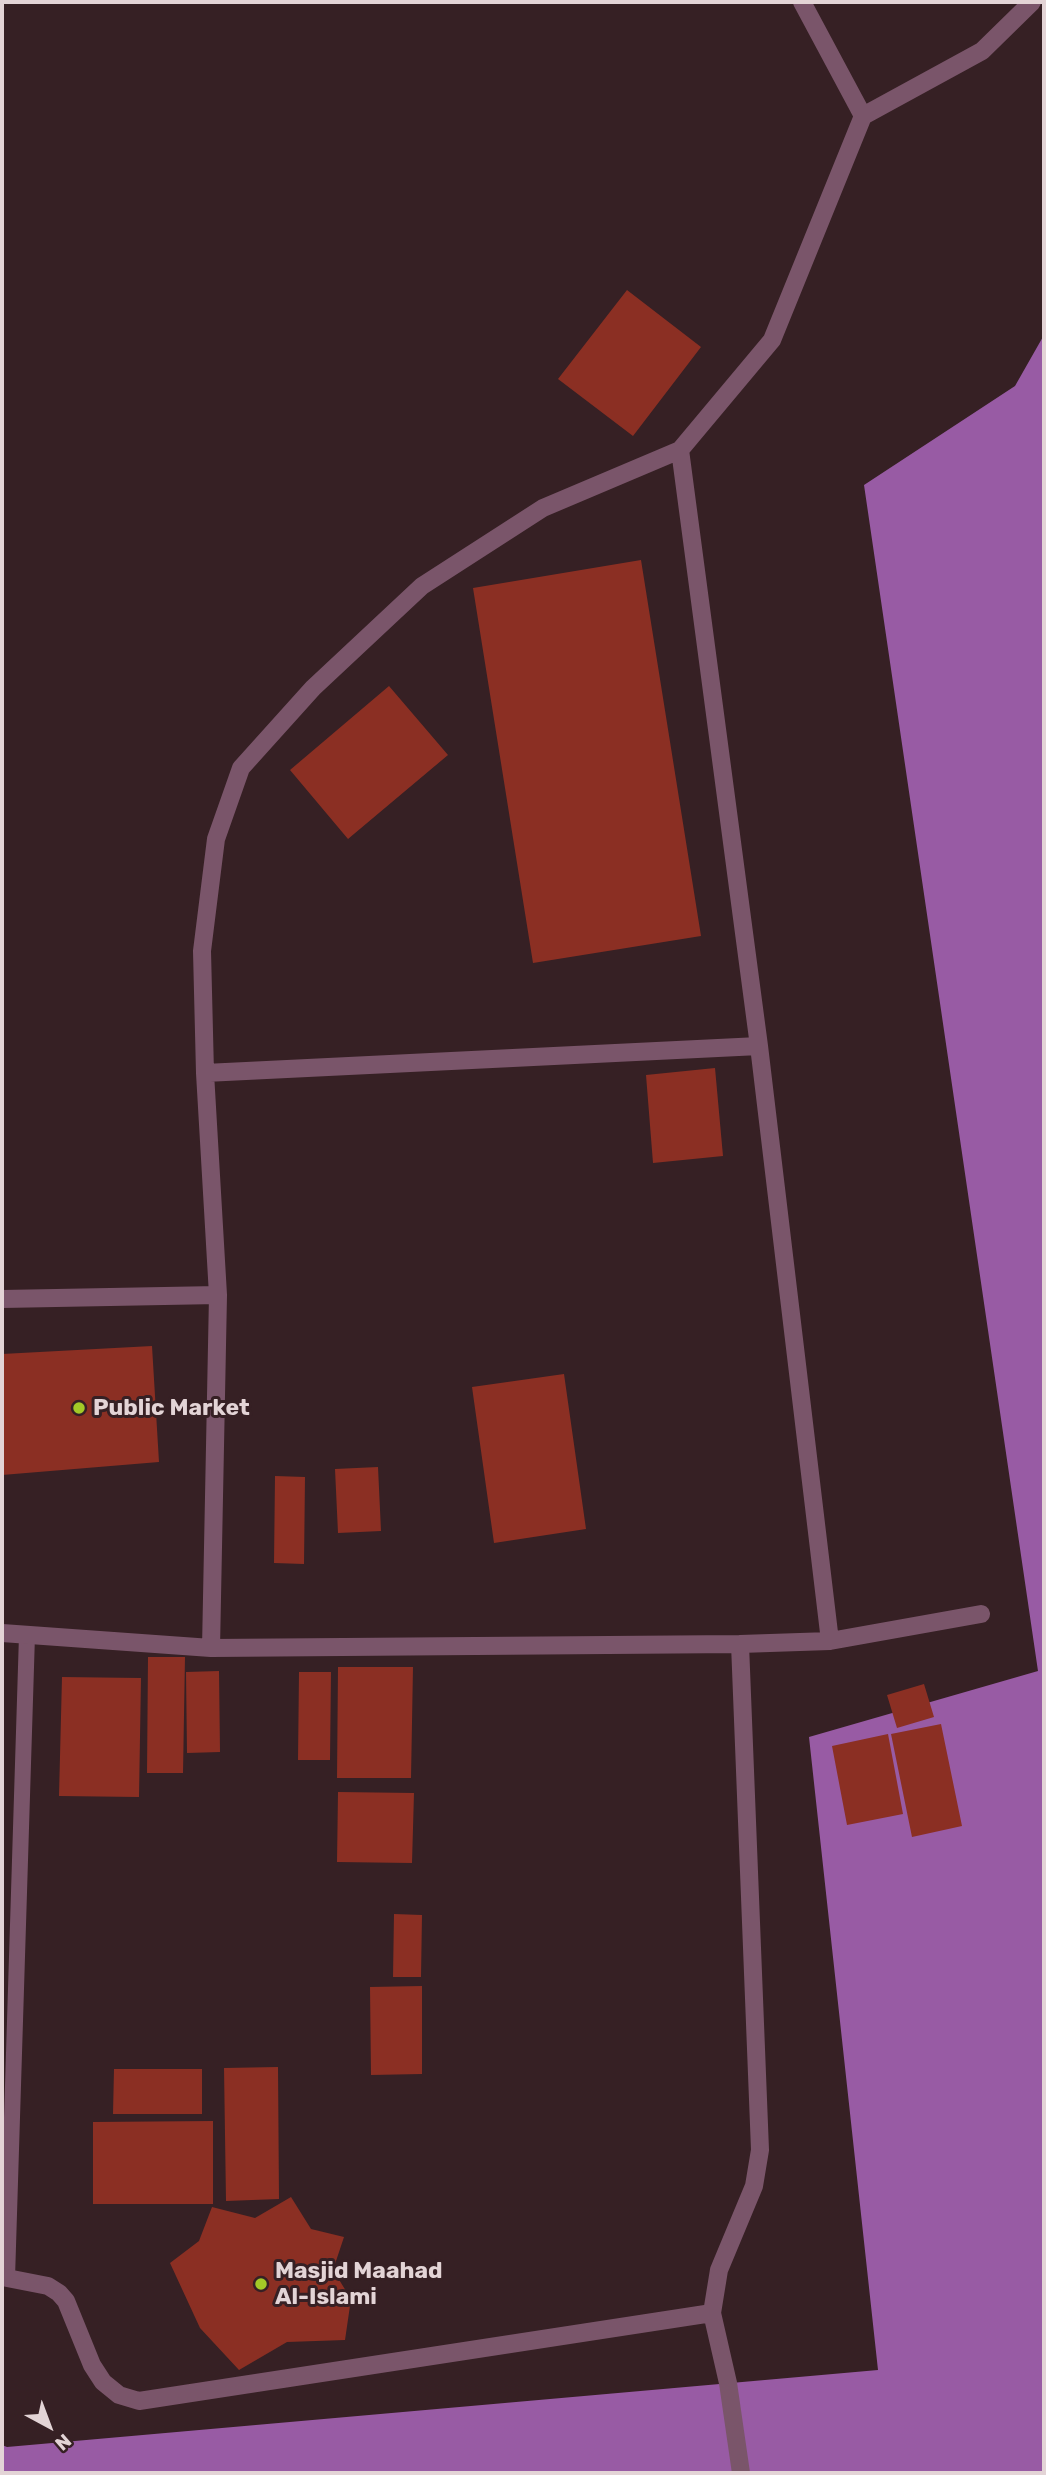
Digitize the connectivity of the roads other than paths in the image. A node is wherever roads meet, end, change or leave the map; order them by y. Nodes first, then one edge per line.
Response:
1 (802, 2) edge
2 (1032, 2) edge
3 (863, 116) junction
4 (680, 450) junction
5 (759, 1046) junction
6 (205, 1073) junction
7 (218, 1295) junction
8 (2, 1299) edge
9 (981, 1614) dead end
10 (2, 1633) edge
11 (27, 1635) junction
12 (830, 1640) junction
13 (740, 1644) junction
14 (211, 1648) junction
15 (4, 2278) edge
16 (712, 2313) junction
17 (741, 2473) edge

1 - 3 street
2 - 3 street
3 - 4 street
4 - 5 street
4 - 6 street
5 - 6 street
5 - 12 street
6 - 7 street
7 - 8 street
7 - 14 street
9 - 12 street
10 - 11 street
11 - 14 street
11 - 15 lane
12 - 13 street
13 - 14 street
13 - 16 street
15 - 16 street
16 - 17 street

